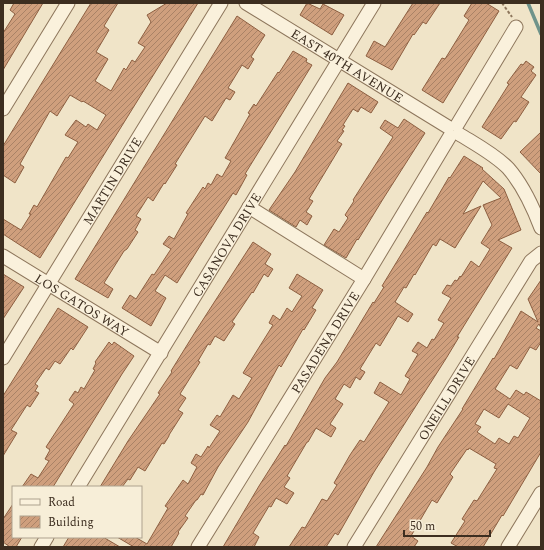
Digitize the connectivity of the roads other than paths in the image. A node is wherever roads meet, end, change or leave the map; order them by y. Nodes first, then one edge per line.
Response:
1 (68, 3) edge
2 (221, 3) edge
3 (246, 3) edge
4 (374, 3) edge
5 (516, 27) road end
6 (340, 60) junction
7 (3, 109) edge
8 (454, 130) junction
9 (249, 207) junction
10 (541, 228) edge
11 (541, 252) edge
12 (3, 256) edge
13 (364, 279) junction
14 (49, 284) junction
15 (161, 353) junction
16 (3, 358) edge
17 (79, 486) edge
18 (541, 493) edge
19 (46, 538) edge
20 (41, 547) edge
21 (198, 547) edge
22 (354, 547) edge
23 (508, 547) edge

1 - 7 street
2 - 14 street, MARTIN DRIVE
3 - 6 street, EAST 40TH AVENUE
4 - 6 street, CASANOVA DRIVE
5 - 8 street, PASADENA DRIVE
6 - 8 street, EAST 40TH AVENUE
6 - 9 street, CASANOVA DRIVE
8 - 10 street, EAST 40TH AVENUE
8 - 13 street, PASADENA DRIVE
9 - 13 street
9 - 15 street, CASANOVA DRIVE
11 - 22 street, ONEILL DRIVE
12 - 14 street, LOS GATOS WAY
13 - 21 street, PASADENA DRIVE
14 - 15 street, LOS GATOS WAY
14 - 16 street, MARTIN DRIVE
15 - 17 street, CASANOVA DRIVE
18 - 23 street
19 - 20 street

